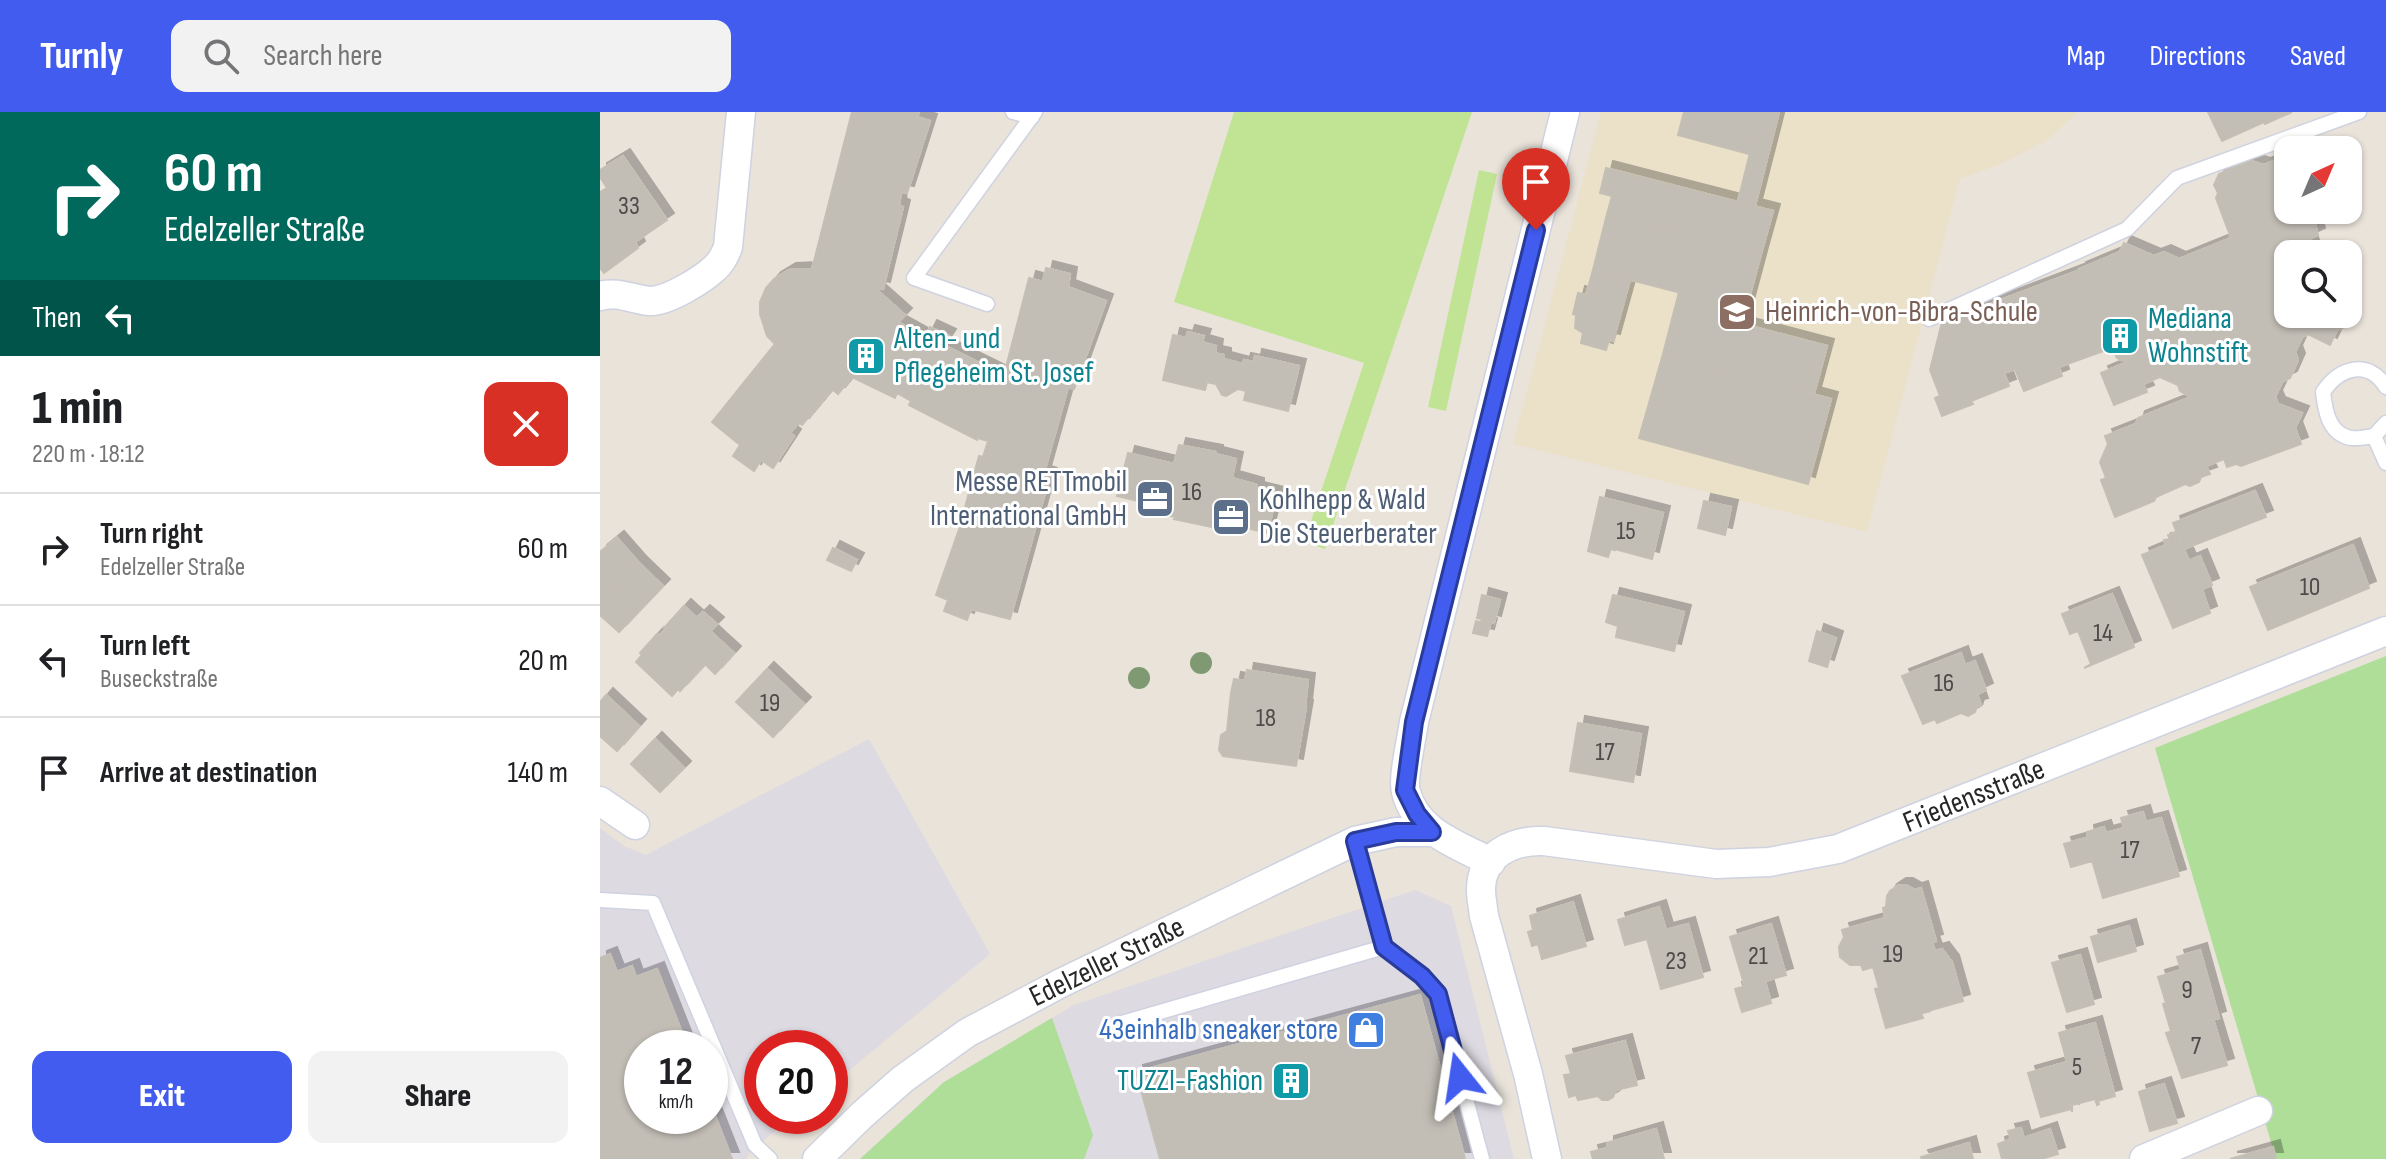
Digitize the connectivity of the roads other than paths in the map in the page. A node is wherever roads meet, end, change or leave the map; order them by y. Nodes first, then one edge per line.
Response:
1 (741, 112) edge
2 (1013, 112) edge
3 (1565, 112) edge
4 (2359, 112) edge
5 (1034, 114) edge
6 (600, 296) edge
7 (987, 304) dead end
8 (1929, 319) dead end
9 (2386, 387) edge
10 (2386, 423) edge
11 (2374, 436) junction
12 (2386, 463) edge
13 (2386, 631) edge
14 (600, 801) edge
15 (635, 825) dead end
16 (1432, 832) junction
17 (1355, 841) junction
18 (1491, 862) junction
19 (600, 900) edge
20 (1384, 947) junction
21 (1122, 1023) dead end
22 (2258, 1111) dead end
23 (770, 1159) edge
24 (817, 1159) edge
25 (1482, 1159) edge
26 (1547, 1159) edge
27 (2144, 1159) edge

1 - 6 street
2 - 5 lane
3 - 16 street
4 - 8 lane
5 - 7 lane
9 - 11 lane
10 - 11 lane
11 - 12 lane
13 - 18 street, Friedensstraße
14 - 15 street
16 - 17 street, Edelzeller Straße
16 - 18 street
17 - 20 lane
17 - 24 street, Edelzeller Straße
18 - 26 street
19 - 23 lane
20 - 21 lane
20 - 25 lane
22 - 27 street

